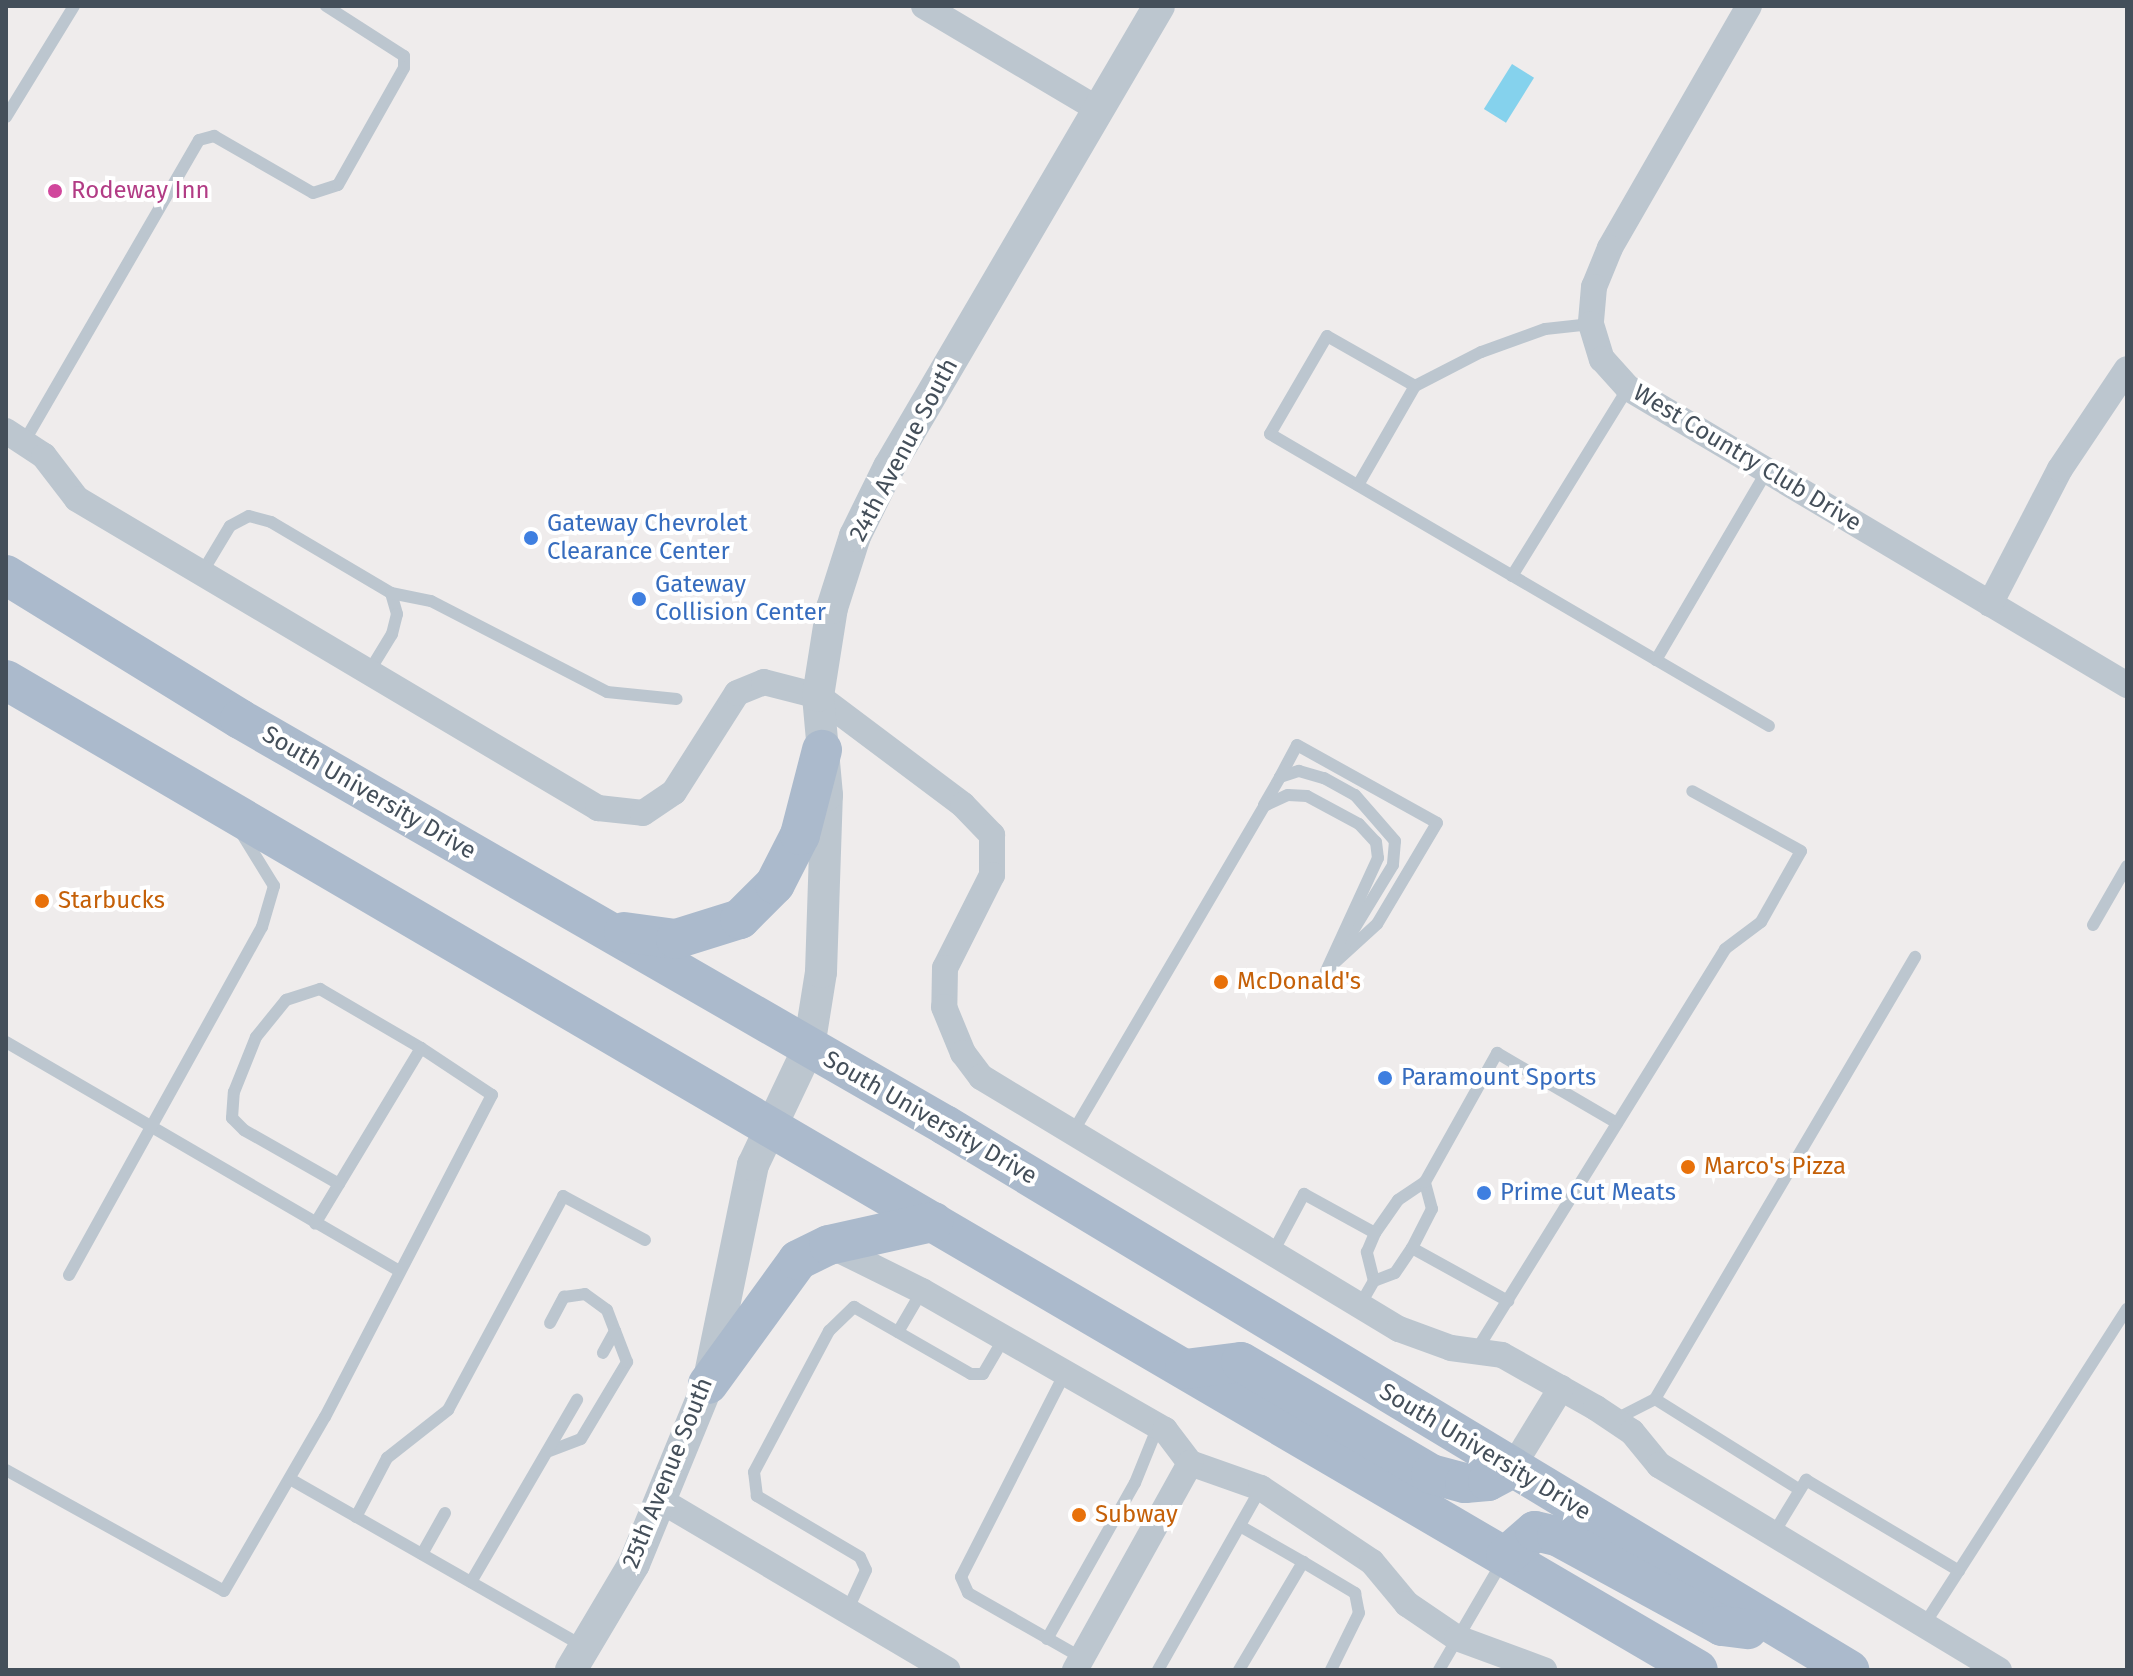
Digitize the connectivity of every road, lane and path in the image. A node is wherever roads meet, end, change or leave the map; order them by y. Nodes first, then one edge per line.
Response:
1 (74, 6) edge
2 (326, 6) edge
3 (924, 6) edge
4 (1159, 6) edge
5 (1749, 6) edge
6 (1099, 110) junction
7 (6, 117) edge
8 (1591, 324) junction
9 (2127, 369) edge
10 (1415, 386) junction
11 (1628, 388) junction
12 (15, 436) edge
13 (1767, 471) junction
14 (1358, 485) junction
15 (203, 571) junction
16 (6, 575) edge
17 (1512, 576) junction
18 (391, 593) junction
19 (1990, 604) junction
20 (1656, 660) junction
21 (370, 670) junction
22 (6, 680) edge
23 (2127, 685) edge
24 (818, 696) junction
25 (677, 699) dead end
26 (1769, 726) dead end
27 (822, 750) junction
28 (1280, 777) junction
29 (1692, 791) dead end
30 (1264, 806) junction
31 (228, 811) junction
32 (2127, 866) edge
33 (2093, 925) dead end
34 (605, 929) junction
35 (1915, 957) dead end
36 (1326, 971) junction
37 (6, 1042) edge
38 (809, 1047) junction
39 (421, 1048) junction
40 (1617, 1123) junction
41 (771, 1125) junction
42 (151, 1126) junction
43 (1073, 1132) junction
44 (1425, 1182) junction
45 (339, 1184) junction
46 (933, 1222) junction
47 (315, 1224) junction
48 (1375, 1233) junction
49 (645, 1240) dead end
50 (829, 1245) junction
51 (1412, 1248) junction
52 (1273, 1252) junction
53 (398, 1270) junction
54 (69, 1275) dead end
55 (1374, 1281) junction
56 (922, 1291) junction
57 (1508, 1301) junction
58 (1360, 1305) junction
59 (2127, 1309) edge
60 (550, 1323) dead end
61 (615, 1331) junction
62 (898, 1332) junction
63 (1004, 1338) junction
64 (1476, 1351) junction
65 (603, 1353) dead end
66 (1185, 1369) junction
67 (1066, 1371) junction
68 (708, 1384) junction
69 (1561, 1388) junction
70 (1655, 1399) junction
71 (577, 1400) dead end
72 (1614, 1420) junction
73 (1158, 1426) junction
74 (547, 1452) junction
75 (1190, 1463) junction
76 (1512, 1468) junction
77 (6, 1470) edge
78 (290, 1479) junction
79 (1261, 1488) junction
80 (1797, 1488) junction
81 (660, 1500) junction
82 (445, 1513) dead end
83 (356, 1517) junction
84 (1240, 1526) junction
85 (1772, 1536) junction
86 (422, 1554) junction
87 (1506, 1556) junction
88 (1303, 1562) junction
89 (1959, 1571) junction
90 (471, 1582) junction
91 (847, 1611) junction
92 (1924, 1625) junction
93 (1784, 1632) junction
94 (1457, 1638) junction
95 (1047, 1639) junction
96 (577, 1658) edge
97 (1079, 1664) edge
98 (948, 1670) edge
99 (1158, 1670) edge
100 (1239, 1670) edge
101 (1331, 1670) edge
102 (1439, 1670) edge
103 (1544, 1670) edge
104 (1698, 1670) edge
105 (1849, 1670) edge
106 (1999, 1670) edge

1 - 7 lane
2 - 12 lane
3 - 6 street
4 - 6 street, 24th Avenue South
5 - 8 street, West Country Club Drive
6 - 24 street, 24th Avenue South
8 - 10 lane
8 - 11 street, West Country Club Drive
9 - 19 street
10 - 14 lane
10 - 14 lane
11 - 13 street, West Country Club Drive
11 - 17 lane
12 - 15 street
13 - 19 street, West Country Club Drive
13 - 20 lane
14 - 17 lane
15 - 18 lane
15 - 21 street
16 - 34 main road, South University Drive
17 - 20 lane
18 - 21 lane
18 - 25 lane
19 - 23 street, West Country Club Drive
20 - 26 lane
21 - 24 street
22 - 31 main road
24 - 27 street, 24th Avenue South
24 - 43 street
27 - 34 main road
27 - 38 street, 24th Avenue South
28 - 30 lane
28 - 36 lane
28 - 36 lane
29 - 40 lane
30 - 36 lane
30 - 43 lane
31 - 41 main road
31 - 42 lane
32 - 33 lane
34 - 38 main road, South University Drive
35 - 70 lane
37 - 42 lane
38 - 41 street, 24th Avenue South
38 - 76 main road, South University Drive
39 - 45 lane
39 - 45 lane
39 - 53 lane
40 - 44 lane
40 - 57 lane
41 - 46 main road
41 - 68 street, 25th Avenue South
42 - 47 lane
42 - 54 lane
43 - 52 street
44 - 48 lane
44 - 51 lane
45 - 47 lane
46 - 50 main road
46 - 66 main road
47 - 53 lane
48 - 52 lane
48 - 55 lane
49 - 83 lane
50 - 56 street
50 - 68 main road
51 - 55 lane
51 - 57 lane
52 - 58 street
53 - 78 lane
55 - 58 lane
56 - 62 lane
56 - 63 street
57 - 64 lane
58 - 64 street
59 - 89 lane
60 - 61 lane
61 - 65 lane
61 - 74 lane
62 - 63 lane
62 - 91 lane
63 - 67 street
64 - 69 street
66 - 76 main road
66 - 87 main road
67 - 73 street
67 - 95 lane
68 - 81 street, 25th Avenue South
69 - 72 street
69 - 76 street
70 - 72 lane
70 - 80 lane
71 - 74 lane
72 - 85 street
73 - 75 street
73 - 95 lane
74 - 90 lane
75 - 79 street
75 - 97 street
76 - 93 main road, South University Drive
77 - 78 lane
78 - 83 lane
79 - 84 lane
79 - 94 street
80 - 85 lane
80 - 89 lane
81 - 91 street
81 - 96 street, 25th Avenue South
82 - 86 lane
83 - 86 lane
84 - 88 lane
84 - 99 lane
85 - 92 street
86 - 90 lane
87 - 93 main road
87 - 94 lane
87 - 104 main road
88 - 100 lane
88 - 101 lane
89 - 92 lane
90 - 96 lane
91 - 98 street
92 - 106 street
93 - 105 main road, South University Drive
94 - 102 lane
94 - 103 street
95 - 97 lane

